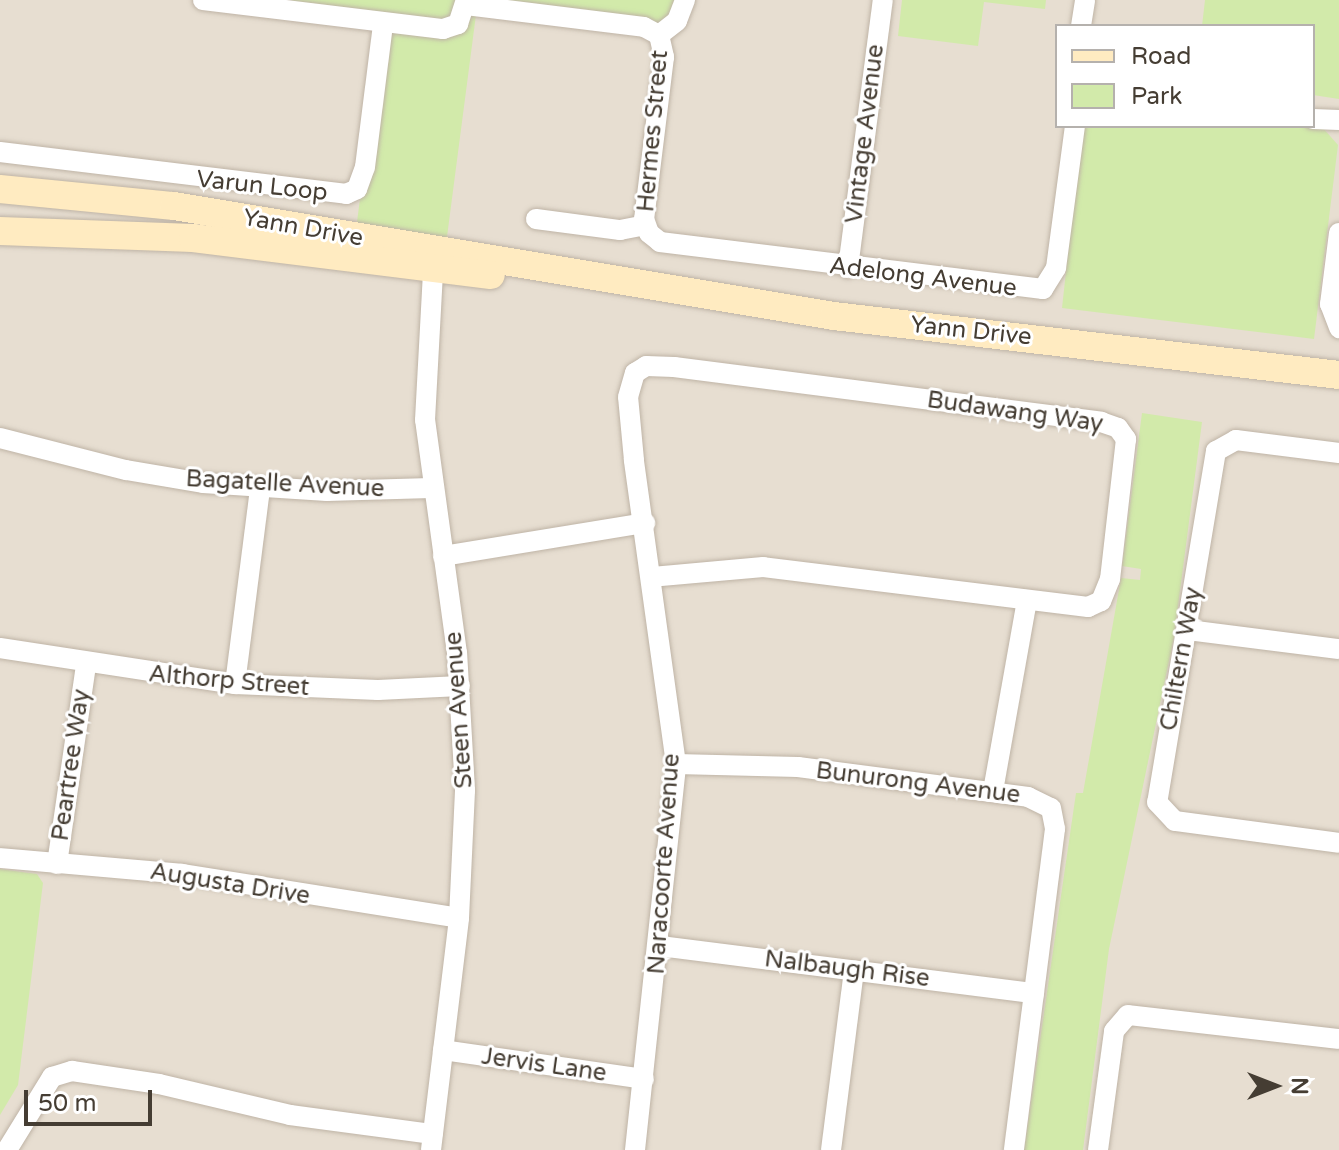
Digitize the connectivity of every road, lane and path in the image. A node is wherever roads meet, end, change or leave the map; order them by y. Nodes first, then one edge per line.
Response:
1 (203, 0) edge
2 (685, 0) edge
3 (883, 0) edge
4 (1085, 0) edge
5 (291, 6) edge
6 (463, 10) edge
7 (383, 24) junction
8 (1081, 24) edge
9 (659, 35) junction
10 (1315, 119) edge
11 (1339, 120) edge
12 (1075, 128) edge
13 (0, 152) edge
14 (0, 189) edge
15 (536, 219) dead end
16 (645, 225) junction
17 (0, 231) edge
18 (1339, 233) edge
19 (848, 268) junction
20 (433, 271) junction
21 (604, 279) junction
22 (1339, 328) edge
23 (1339, 375) edge
24 (0, 438) edge
25 (1339, 453) edge
26 (260, 488) junction
27 (431, 488) junction
28 (645, 523) junction
29 (443, 556) junction
30 (652, 577) junction
31 (1027, 600) junction
32 (1188, 630) junction
33 (0, 648) edge
34 (1339, 649) edge
35 (86, 665) junction
36 (235, 684) junction
37 (460, 686) junction
38 (676, 764) junction
39 (993, 791) junction
40 (1339, 843) edge
41 (0, 858) edge
42 (57, 864) junction
43 (459, 918) junction
44 (660, 946) junction
45 (854, 970) junction
46 (1034, 993) junction
47 (1339, 1039) edge
48 (443, 1050) junction
49 (644, 1079) junction
50 (432, 1142) edge
51 (0, 1145) edge
52 (7, 1150) edge
53 (635, 1150) edge
54 (831, 1150) edge
55 (1014, 1150) edge
56 (1098, 1150) edge

1 - 5 street
2 - 9 street, Hermes Street
3 - 19 street, Vintage Avenue
4 - 8 street
5 - 7 street
6 - 7 street
6 - 9 street
7 - 13 street, Varun Loop
9 - 16 street, Hermes Street
10 - 11 street
12 - 19 street, Adelong Avenue
14 - 21 street, Yann Drive
15 - 16 street
16 - 19 street, Adelong Avenue
17 - 20 street, Yann Drive
18 - 22 street
20 - 21 street, Yann Drive
20 - 27 street, Steen Avenue
21 - 23 street, Yann Drive
24 - 26 street, Bagatelle Avenue
25 - 32 street, Chiltern Way
26 - 27 street, Bagatelle Avenue
26 - 36 street
27 - 29 street, Steen Avenue
28 - 29 street
28 - 30 street, Budawang Way
28 - 31 street, Budawang Way
29 - 37 street, Steen Avenue
30 - 31 street, Budawang Way
30 - 38 street, Naracoorte Avenue
31 - 39 street
32 - 34 street
32 - 40 street, Chiltern Way
33 - 35 street, Althorp Street
35 - 36 street, Althorp Street
35 - 42 street, Peartree Way
36 - 37 street, Althorp Street
37 - 43 street, Steen Avenue
38 - 39 street, Bunurong Avenue
38 - 44 street, Naracoorte Avenue
39 - 46 street, Bunurong Avenue
41 - 42 street, Augusta Drive
42 - 43 street, Augusta Drive
43 - 48 street, Steen Avenue
44 - 45 street, Nalbaugh Rise
44 - 49 street, Naracoorte Avenue
45 - 46 street, Nalbaugh Rise
45 - 54 street
46 - 55 street, Bunurong Avenue
47 - 56 street
48 - 49 street, Jervis Lane
48 - 50 street, Steen Avenue
49 - 53 street, Naracoorte Avenue
50 - 52 street
51 - 52 street

